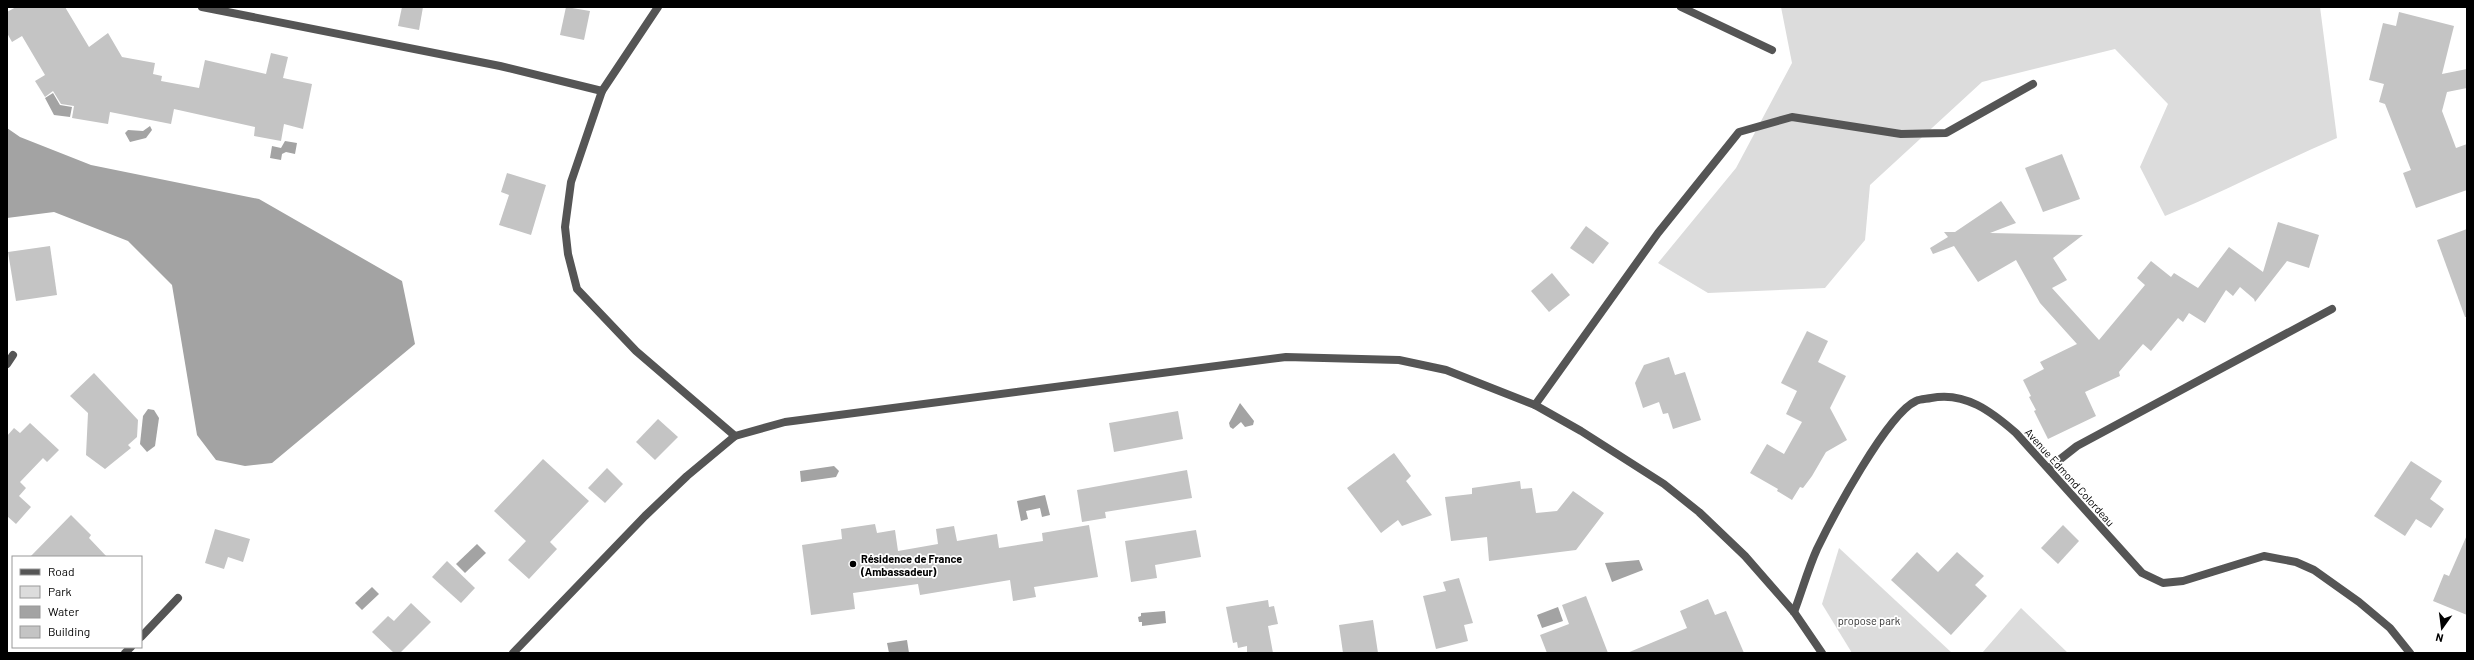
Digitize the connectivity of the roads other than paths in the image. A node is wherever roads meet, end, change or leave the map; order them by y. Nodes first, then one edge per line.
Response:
1 (202, 7) edge
2 (658, 7) edge
3 (1681, 7) edge
4 (1772, 50) dead end
5 (2033, 84) dead end
6 (602, 91) junction
7 (2332, 309) dead end
8 (13, 355) dead end
9 (7, 364) edge
10 (1535, 404) junction
11 (735, 436) junction
12 (2050, 468) junction
13 (178, 598) dead end
14 (1794, 612) junction
15 (142, 635) edge
16 (513, 653) edge
17 (1822, 653) edge
18 (2410, 653) edge

1 - 6 street
2 - 6 street
3 - 4 street
5 - 10 street
6 - 11 street
7 - 12 street
8 - 9 street
10 - 11 street
10 - 14 street
11 - 16 street
12 - 14 street, Avenue Edmond Colordeau
12 - 18 street, Avenue Edmond Colordeau
13 - 15 street
14 - 17 street

